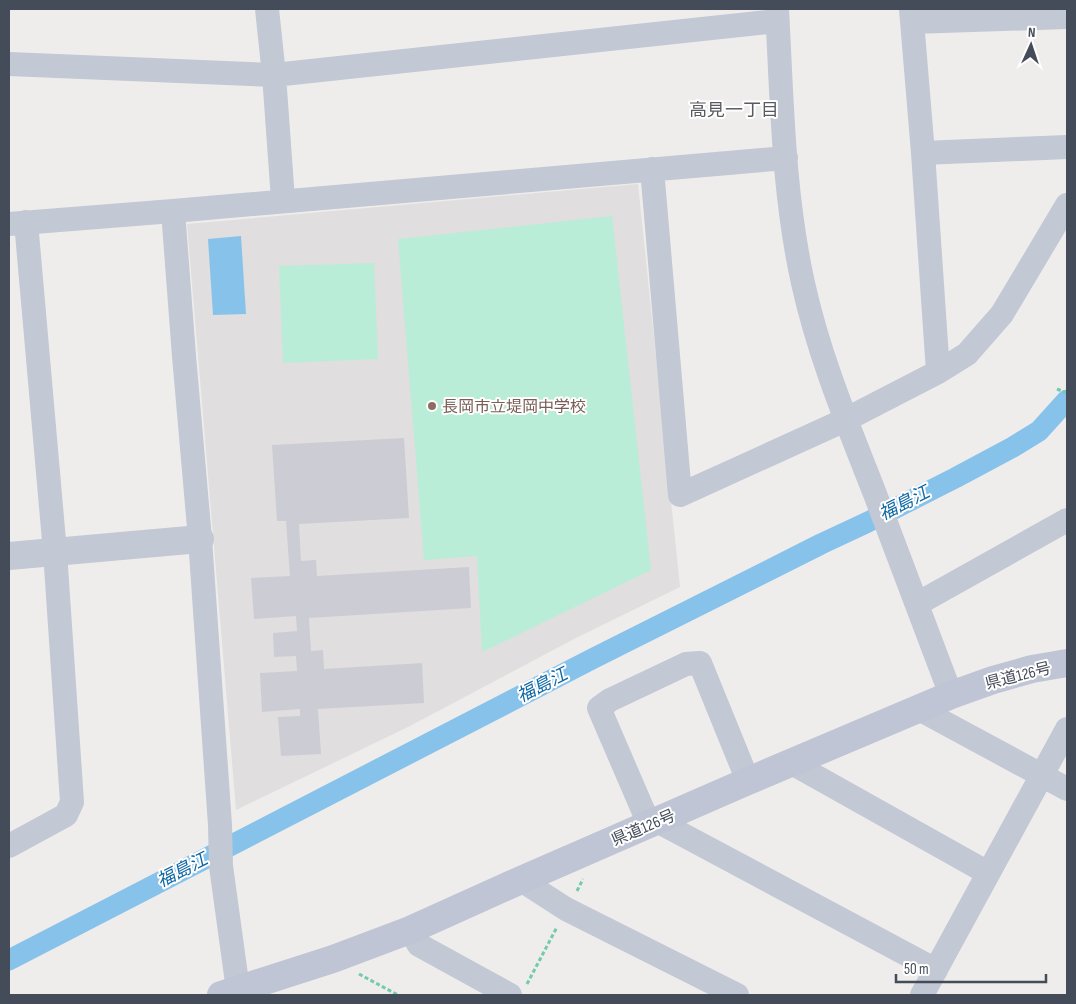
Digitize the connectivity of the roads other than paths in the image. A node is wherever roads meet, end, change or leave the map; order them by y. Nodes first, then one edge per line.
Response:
1 (267, 9) edge
2 (777, 15) edge
3 (911, 16) edge
4 (1067, 17) edge
5 (9, 64) edge
6 (274, 75) junction
7 (1067, 147) edge
8 (923, 153) junction
9 (786, 158) junction
10 (652, 169) junction
11 (283, 200) junction
12 (1067, 205) edge
13 (173, 211) junction
14 (17, 223) edge
15 (938, 372) junction
16 (845, 420) junction
17 (1067, 520) edge
18 (200, 539) junction
19 (55, 552) junction
20 (9, 556) edge
21 (917, 604) junction
22 (1067, 663) edge
23 (951, 695) junction
24 (919, 709) junction
25 (1067, 729) edge
26 (790, 762) junction
27 (1041, 776) junction
28 (748, 781) junction
29 (1067, 788) edge
30 (653, 823) junction
31 (9, 846) edge
32 (988, 873) junction
33 (521, 880) junction
34 (410, 930) junction
35 (936, 970) junction
36 (229, 992) edge
37 (510, 995) edge
38 (737, 995) edge
39 (922, 995) edge

1 - 6 street
2 - 6 street
2 - 9 street
3 - 4 street
3 - 8 street
5 - 6 street
6 - 11 street
7 - 8 street
8 - 15 street
9 - 10 street
9 - 16 street
10 - 11 street
10 - 16 street
11 - 13 street
12 - 15 street
13 - 14 street
13 - 18 street
14 - 19 street
15 - 16 street
16 - 21 street
17 - 21 street
18 - 19 street
18 - 36 street
19 - 20 street
19 - 31 street
21 - 23 street
22 - 23 main road, 県道126号
23 - 24 main road, 県道126号
24 - 26 main road, 県道126号
24 - 27 street
25 - 27 street
26 - 28 main road, 県道126号
26 - 32 street
27 - 29 street
27 - 32 street
28 - 30 main road, 県道126号
28 - 30 street
30 - 33 main road, 県道126号
30 - 35 street
32 - 35 street
33 - 34 main road, 県道126号
33 - 38 street
34 - 36 main road, 県道126号
34 - 37 street
35 - 39 street

